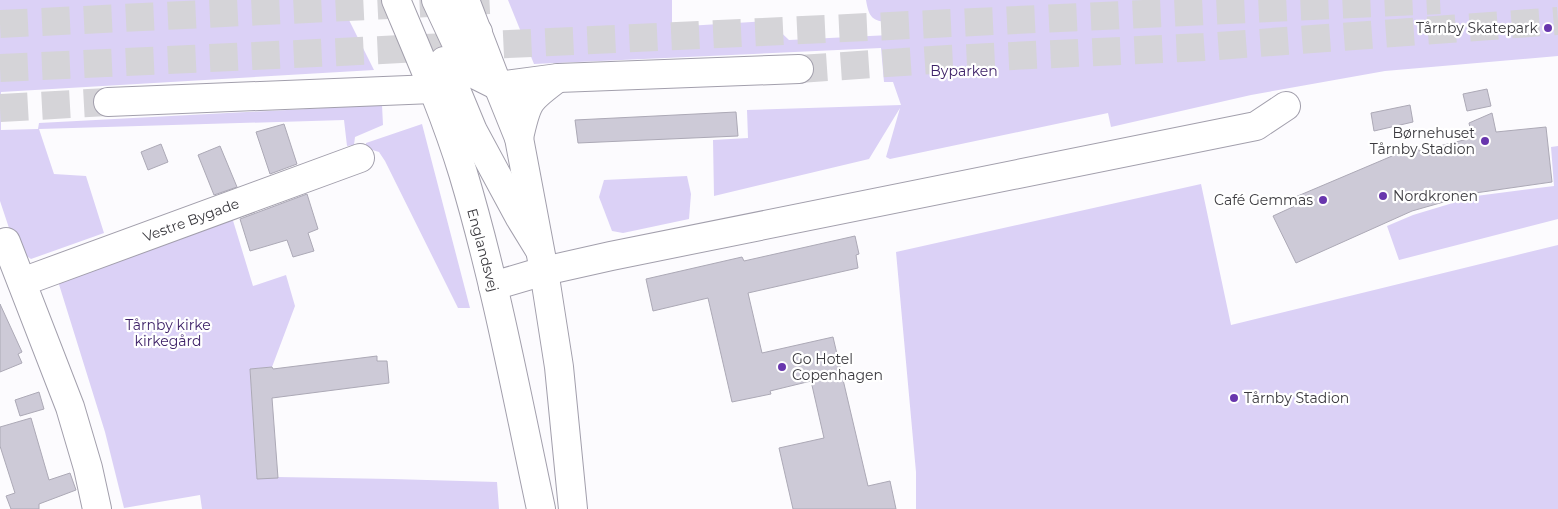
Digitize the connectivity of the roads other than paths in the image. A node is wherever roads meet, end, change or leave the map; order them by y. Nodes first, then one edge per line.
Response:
1 (396, 0) edge
2 (418, 0) edge
3 (436, 0) edge
4 (464, 0) edge
5 (478, 32) junction
6 (799, 69) tunnel mouth
7 (449, 76) junction
8 (558, 78) junction
9 (498, 86) junction
10 (108, 102) tunnel mouth
11 (1286, 106) dead end
12 (519, 138) junction
13 (360, 158) dead end
14 (6, 242) dead end
15 (542, 260) junction
16 (22, 282) junction
17 (493, 286) junction
18 (97, 509) edge
19 (541, 509) edge
20 (573, 509) edge

1 - 7 main road, Englandsvej
2 - 7 main road
3 - 7 main road
4 - 5 main road
5 - 7 main road
5 - 9 main road
6 - 8 main road
7 - 9 main road
7 - 10 main road
7 - 15 main road
7 - 17 main road, Englandsvej
8 - 9 main road
8 - 12 main road
9 - 12 main road
11 - 15 main road
12 - 15 main road
13 - 16 main road, Vestre Bygade
14 - 16 main road
15 - 17 main road
15 - 20 main road
16 - 18 main road
17 - 19 main road, Englandsvej

